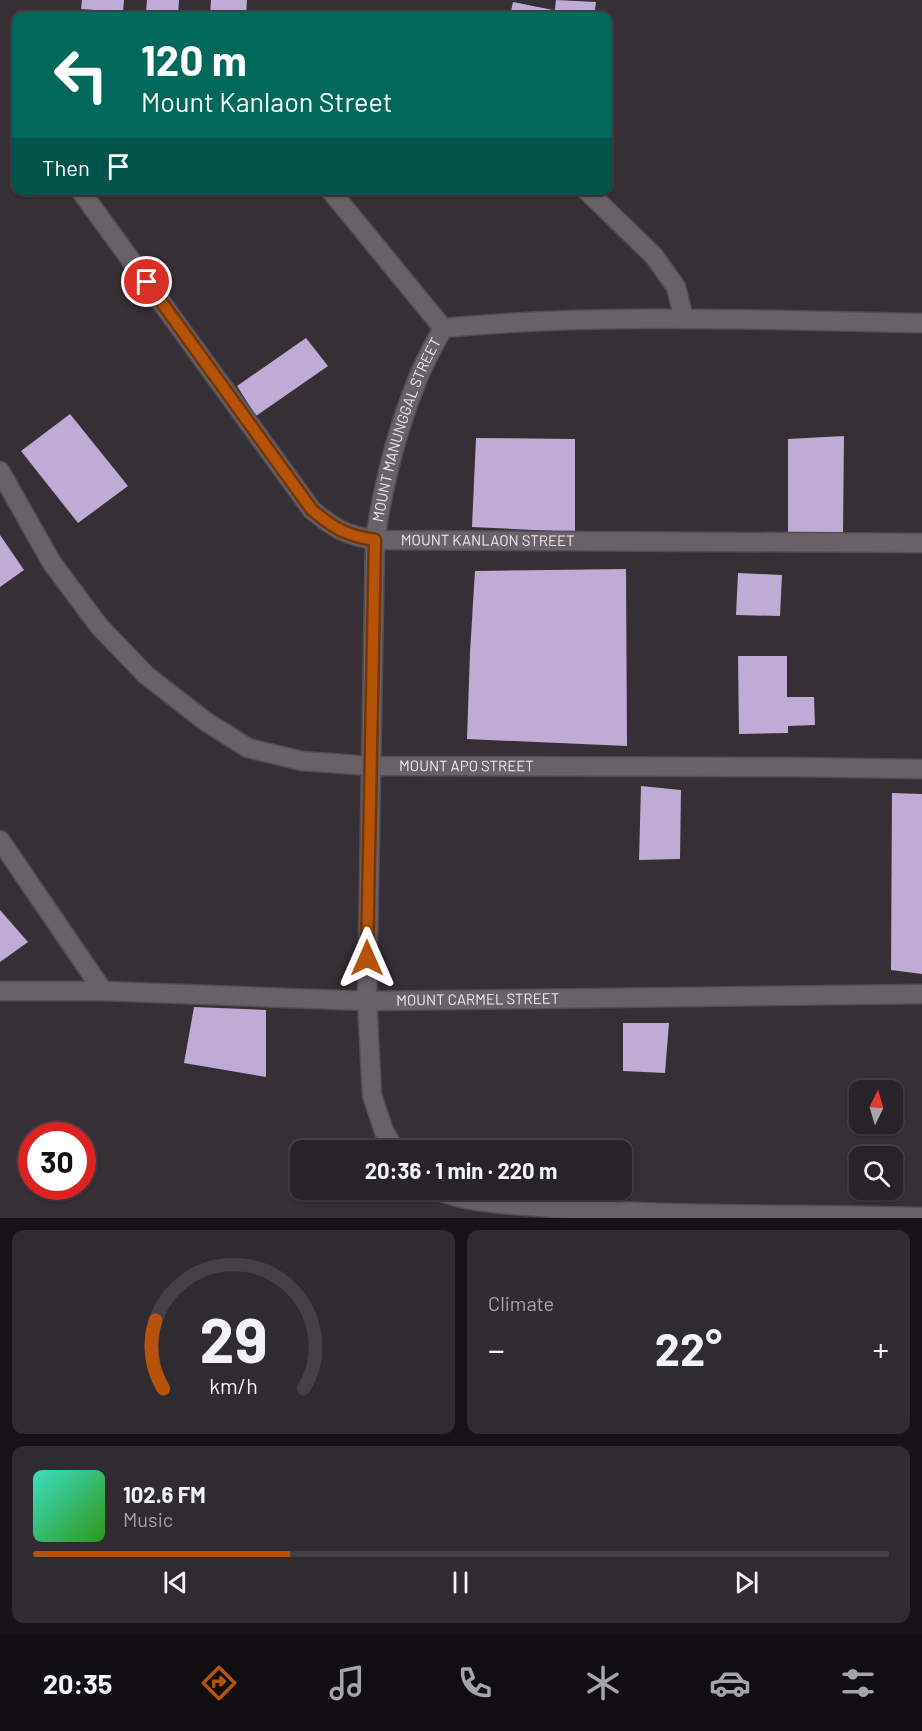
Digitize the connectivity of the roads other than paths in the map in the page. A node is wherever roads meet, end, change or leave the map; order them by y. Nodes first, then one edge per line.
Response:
1 (84, 195) edge
2 (334, 195) edge
3 (591, 195) edge
4 (684, 319) junction
5 (922, 323) edge
6 (443, 327) junction
7 (0, 471) edge
8 (375, 540) junction
9 (922, 543) edge
10 (371, 766) junction
11 (922, 769) edge
12 (0, 840) edge
13 (0, 991) edge
14 (103, 991) junction
15 (922, 994) edge
16 (367, 1001) junction
17 (389, 1140) edge
18 (479, 1200) edge
19 (922, 1217) edge

1 - 8 street, MOUNT KANLAON STREET
2 - 6 street
3 - 4 street
4 - 5 street, MOUNT MANUNGGAL STREET
4 - 6 street, MOUNT MANUNGGAL STREET
6 - 8 street, MOUNT MANUNGGAL STREET
7 - 10 street, MOUNT APO STREET
8 - 9 street, MOUNT KANLAON STREET
8 - 10 street, MOUNT MANUNGGAL STREET
10 - 11 street, MOUNT APO STREET
10 - 16 street, MOUNT MANUNGGAL STREET
12 - 14 street
13 - 14 street, MOUNT CARMEL STREET
14 - 16 street, MOUNT CARMEL STREET
15 - 16 street, MOUNT CARMEL STREET
16 - 17 street, MOUNT MANUNGGAL STREET
18 - 19 street

